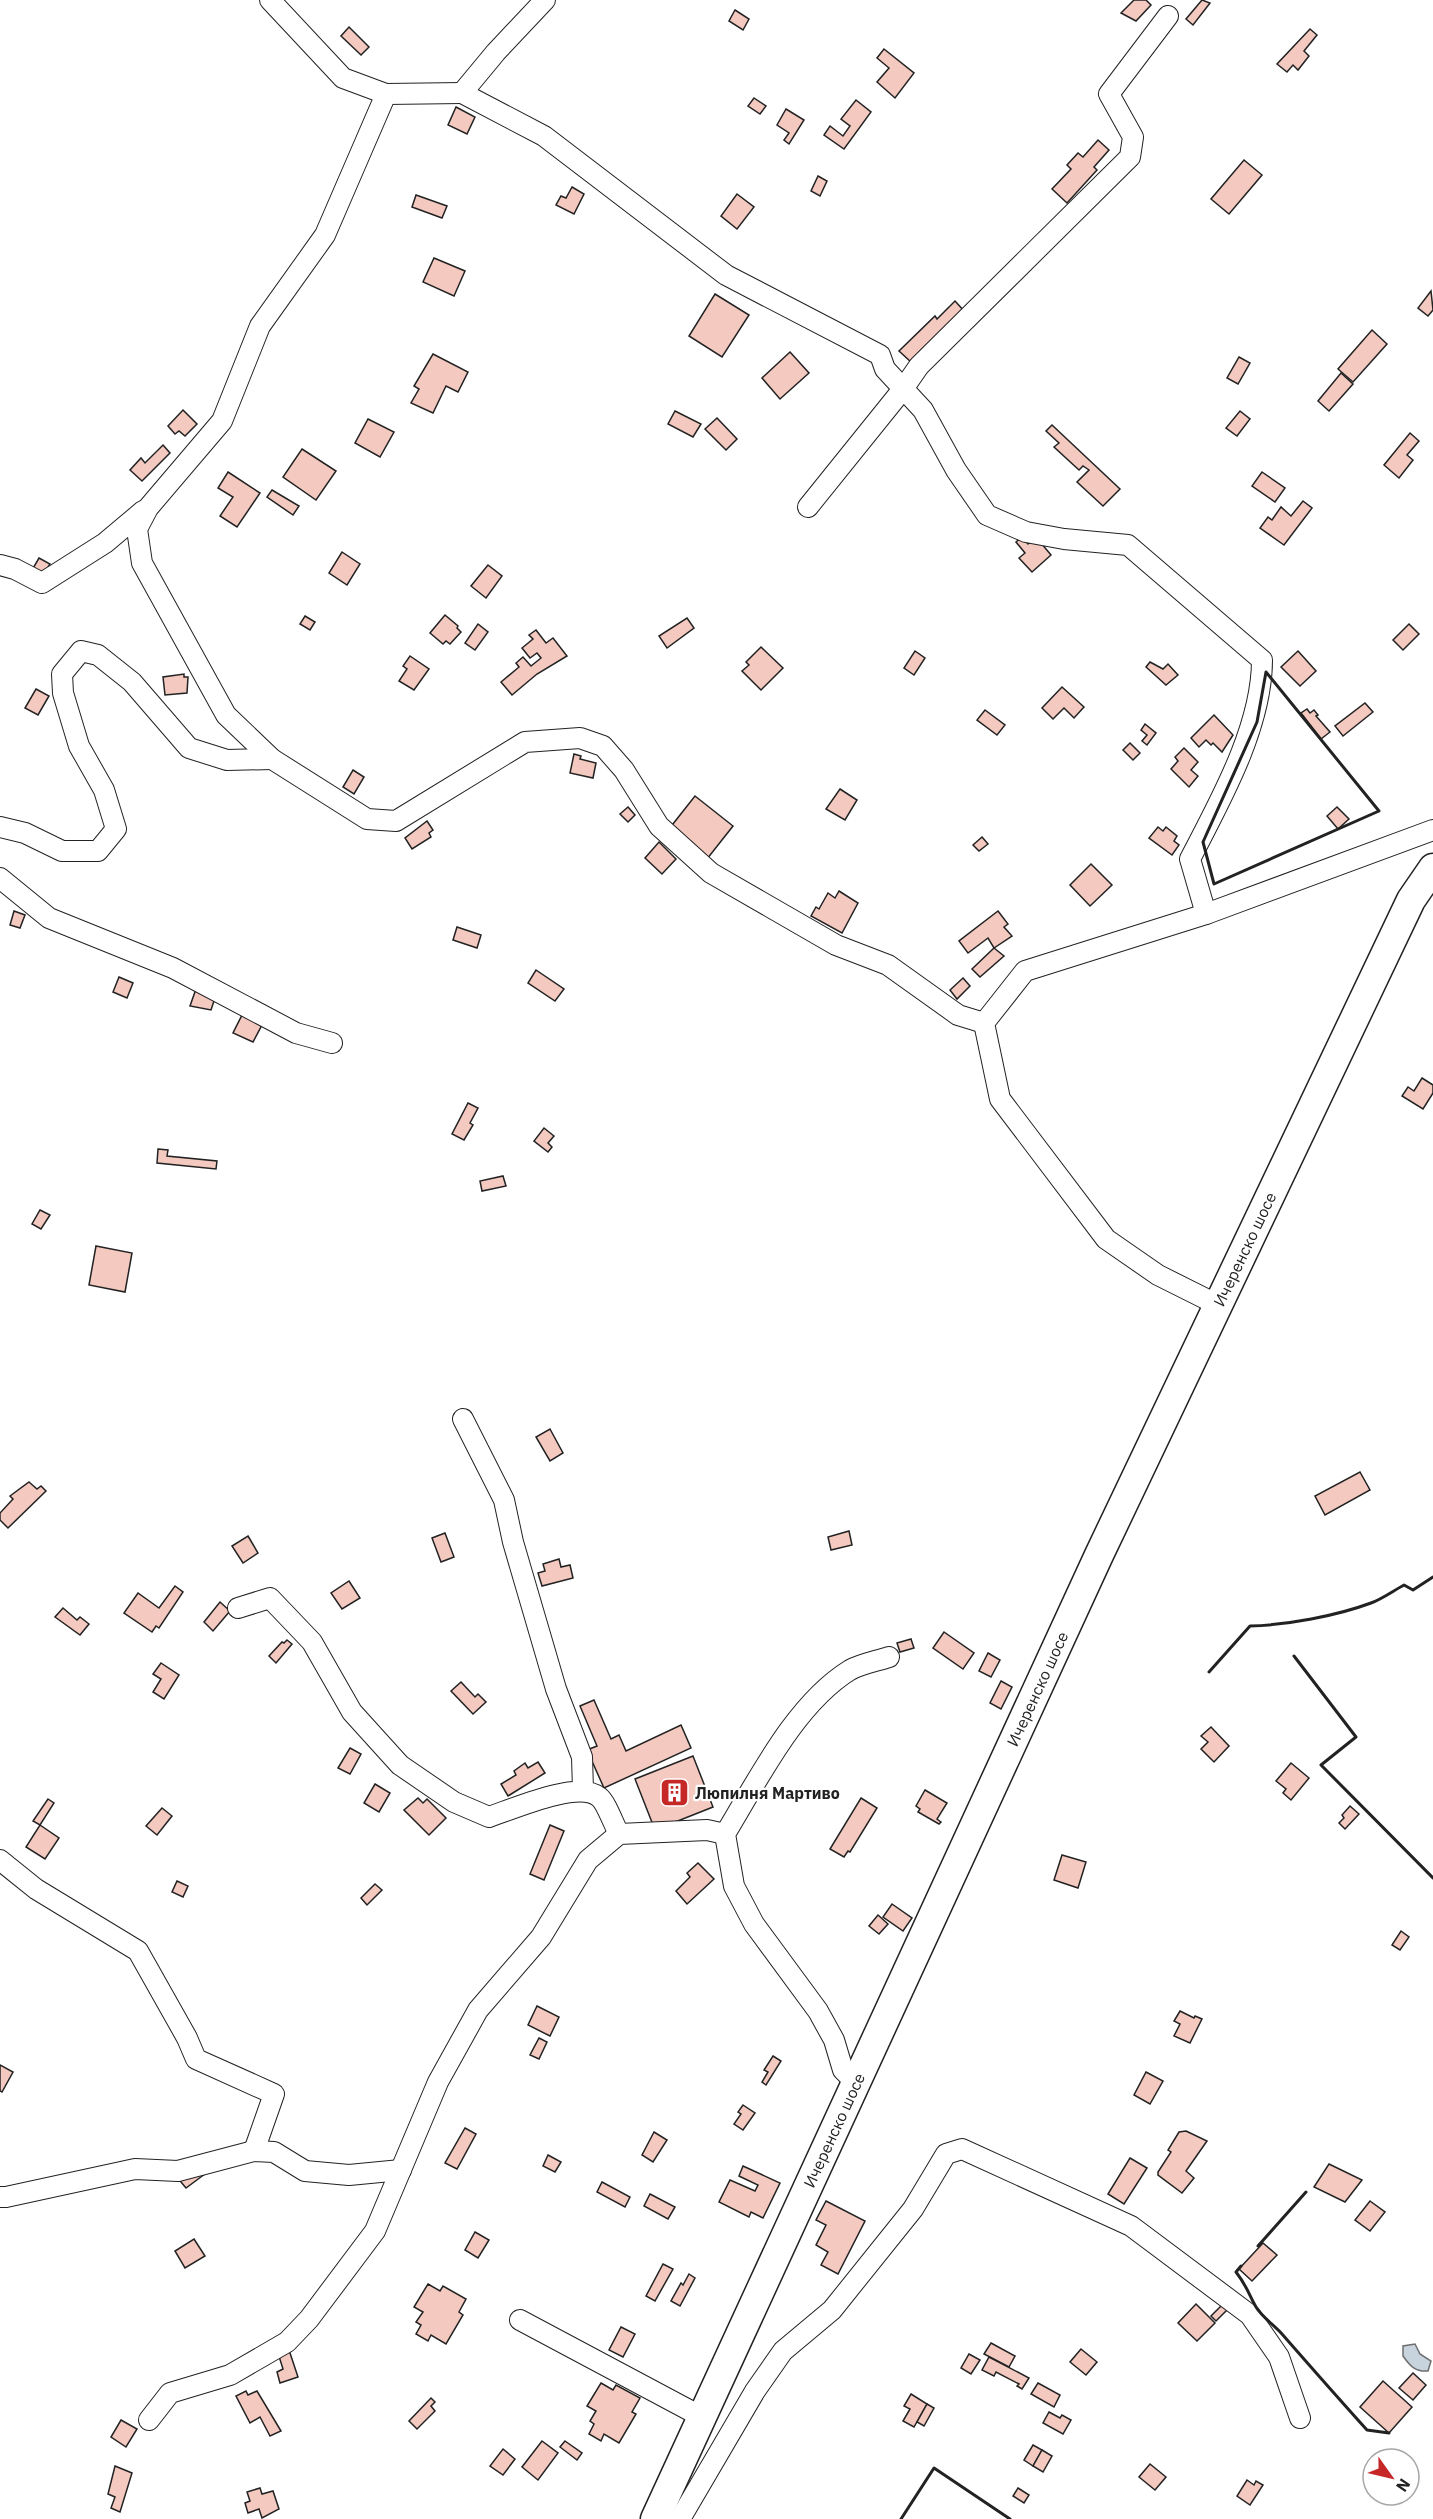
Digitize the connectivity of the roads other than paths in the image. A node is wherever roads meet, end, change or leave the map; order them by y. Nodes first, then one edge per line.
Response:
1 (270, 0) edge
2 (545, 0) edge
3 (1168, 16) dead end
4 (462, 93) junction
5 (386, 94) junction
6 (903, 389) junction
7 (808, 507) dead end
8 (148, 508) junction
9 (0, 565) edge
10 (272, 759) junction
11 (0, 827) edge
12 (1433, 830) edge
13 (1433, 868) edge
14 (0, 878) edge
15 (1206, 914) junction
16 (984, 1023) junction
17 (332, 1043) dead end
18 (1218, 1305) junction
19 (463, 1419) dead end
20 (238, 1608) dead end
21 (889, 1657) dead end
22 (583, 1790) junction
23 (725, 1833) junction
24 (619, 1834) junction
25 (0, 1860) edge
26 (856, 2083) junction
27 (254, 2151) junction
28 (401, 2170) junction
29 (0, 2197) edge
30 (520, 2320) dead end
31 (702, 2417) junction
32 (1300, 2418) dead end
33 (149, 2420) dead end
34 (655, 2519) edge
35 (680, 2519) edge

1 - 5 street
2 - 4 street
3 - 6 street
4 - 5 street
4 - 6 street
5 - 8 street
6 - 7 street
6 - 15 street
8 - 9 street
8 - 10 street
10 - 11 street
10 - 16 street
12 - 15 street
13 - 18 street, Ичеренско шосе
14 - 17 street
15 - 16 street
16 - 18 street
18 - 26 street, Ичеренско шосе
19 - 22 street
20 - 22 street
21 - 23 street
22 - 24 street
23 - 24 street
23 - 26 street
24 - 28 street
25 - 27 street
26 - 31 street, Ичеренско шосе
27 - 28 street
27 - 29 street
28 - 33 street
30 - 31 street
31 - 34 street, Ичеренско шосе
32 - 35 street

